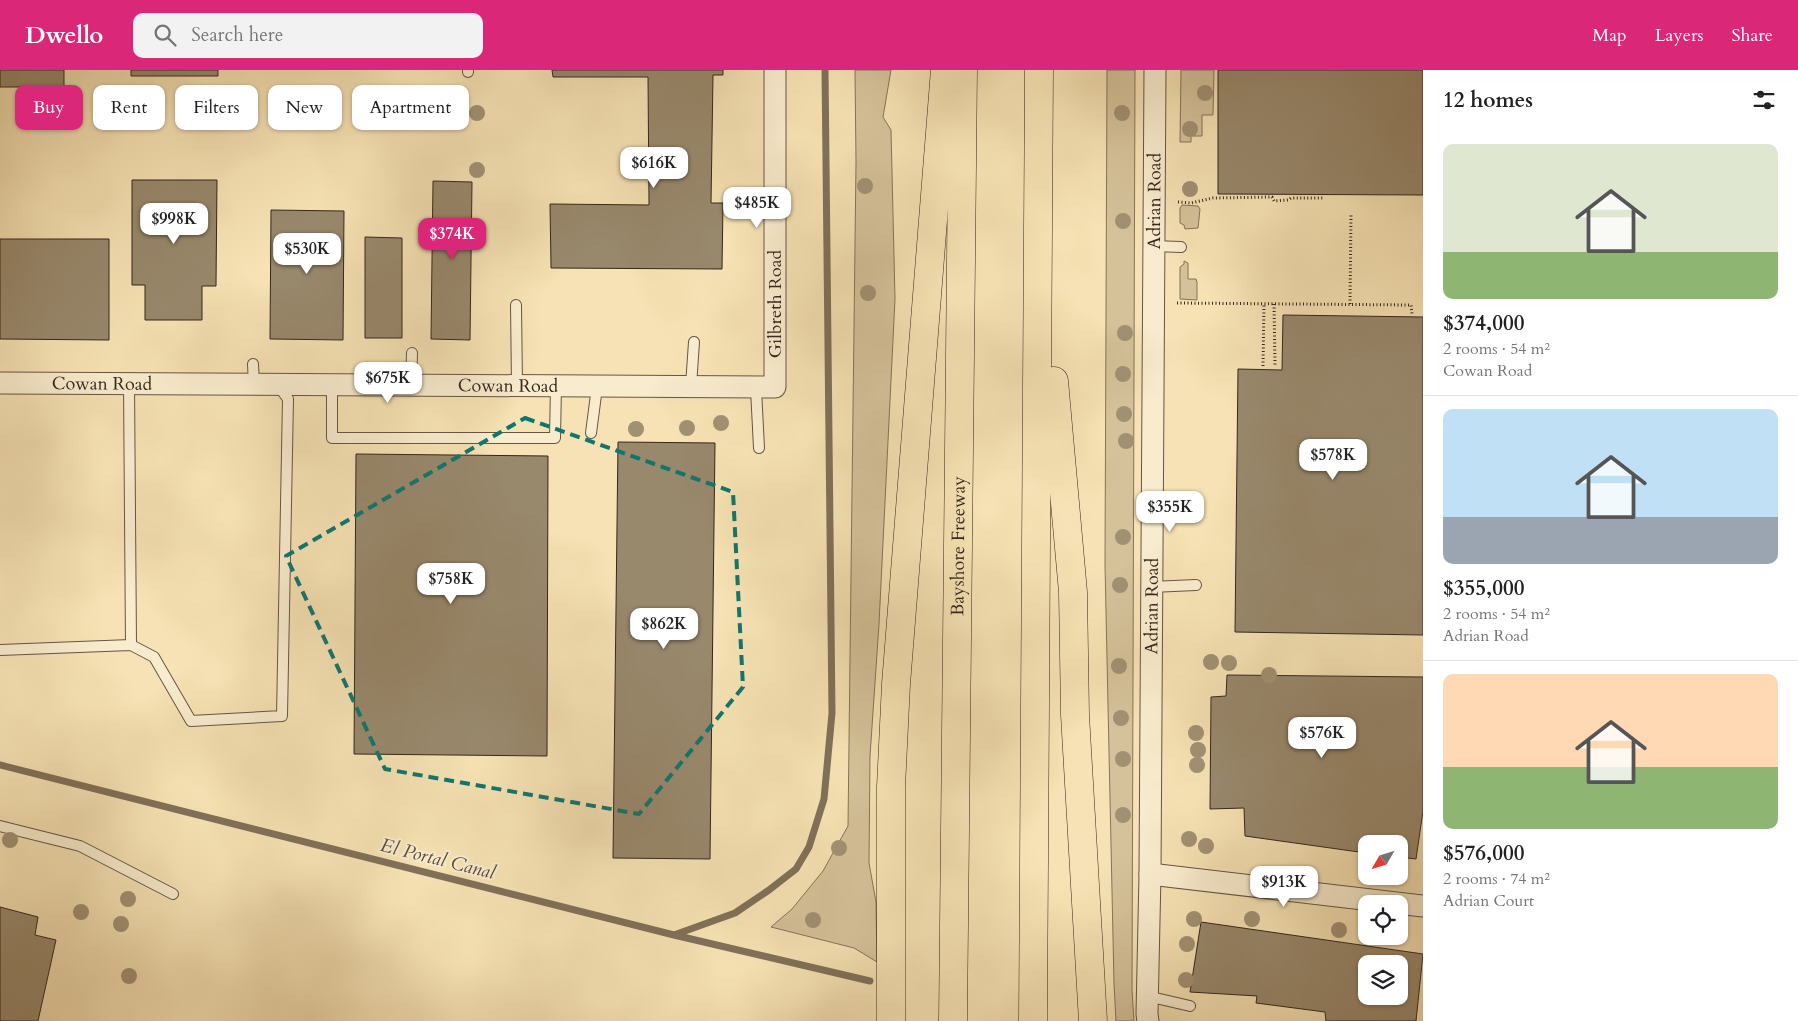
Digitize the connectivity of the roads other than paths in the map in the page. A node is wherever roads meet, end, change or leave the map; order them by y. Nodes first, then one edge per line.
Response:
1 (776, 70) edge
2 (945, 70) edge
3 (963, 70) edge
4 (1040, 70) edge
5 (1155, 70) edge
6 (1039, 221) junction
7 (1154, 246) junction
8 (1181, 247) dead end
9 (516, 305) dead end
10 (694, 342) dead end
11 (412, 353) dead end
12 (254, 364) dead end
13 (0, 383) edge
14 (129, 384) junction
15 (254, 385) junction
16 (277, 385) junction
17 (332, 385) junction
18 (412, 386) junction
19 (517, 386) junction
20 (556, 386) junction
21 (597, 386) junction
22 (691, 386) junction
23 (765, 388) junction
24 (591, 433) dead end
25 (759, 448) dead end
26 (1196, 585) dead end
27 (1151, 587) junction
28 (131, 645) junction
29 (0, 650) edge
30 (0, 826) edge
31 (1150, 874) junction
32 (172, 894) dead end
33 (1423, 906) edge
34 (1147, 996) junction
35 (1190, 1006) dead end
36 (891, 1021) edge
37 (953, 1021) edge
38 (1033, 1021) edge
39 (1092, 1021) edge
40 (1148, 1021) edge

1 - 23 street, Gilbreth Road
2 - 36 highway
3 - 37 highway, Bayshore Freeway
4 - 6 highway
5 - 7 street, Adrian Road
6 - 38 highway
6 - 39 highway
7 - 8 lane
7 - 27 street, Adrian Road
9 - 19 lane
10 - 22 lane
11 - 18 lane
12 - 15 lane
13 - 14 street, Cowan Road
14 - 15 street, Cowan Road
14 - 28 lane
15 - 16 street, Cowan Road
16 - 17 street, Cowan Road
16 - 28 lane
17 - 18 street, Cowan Road
17 - 20 lane
18 - 19 street, Cowan Road
19 - 20 street, Cowan Road
20 - 21 street, Cowan Road
21 - 22 street, Cowan Road
21 - 24 lane
22 - 23 street, Cowan Road
23 - 25 lane
26 - 27 lane
27 - 31 street, Adrian Road
28 - 29 lane
30 - 32 lane
31 - 33 street
31 - 34 street, Adrian Road
34 - 35 lane
34 - 40 street, Adrian Road

